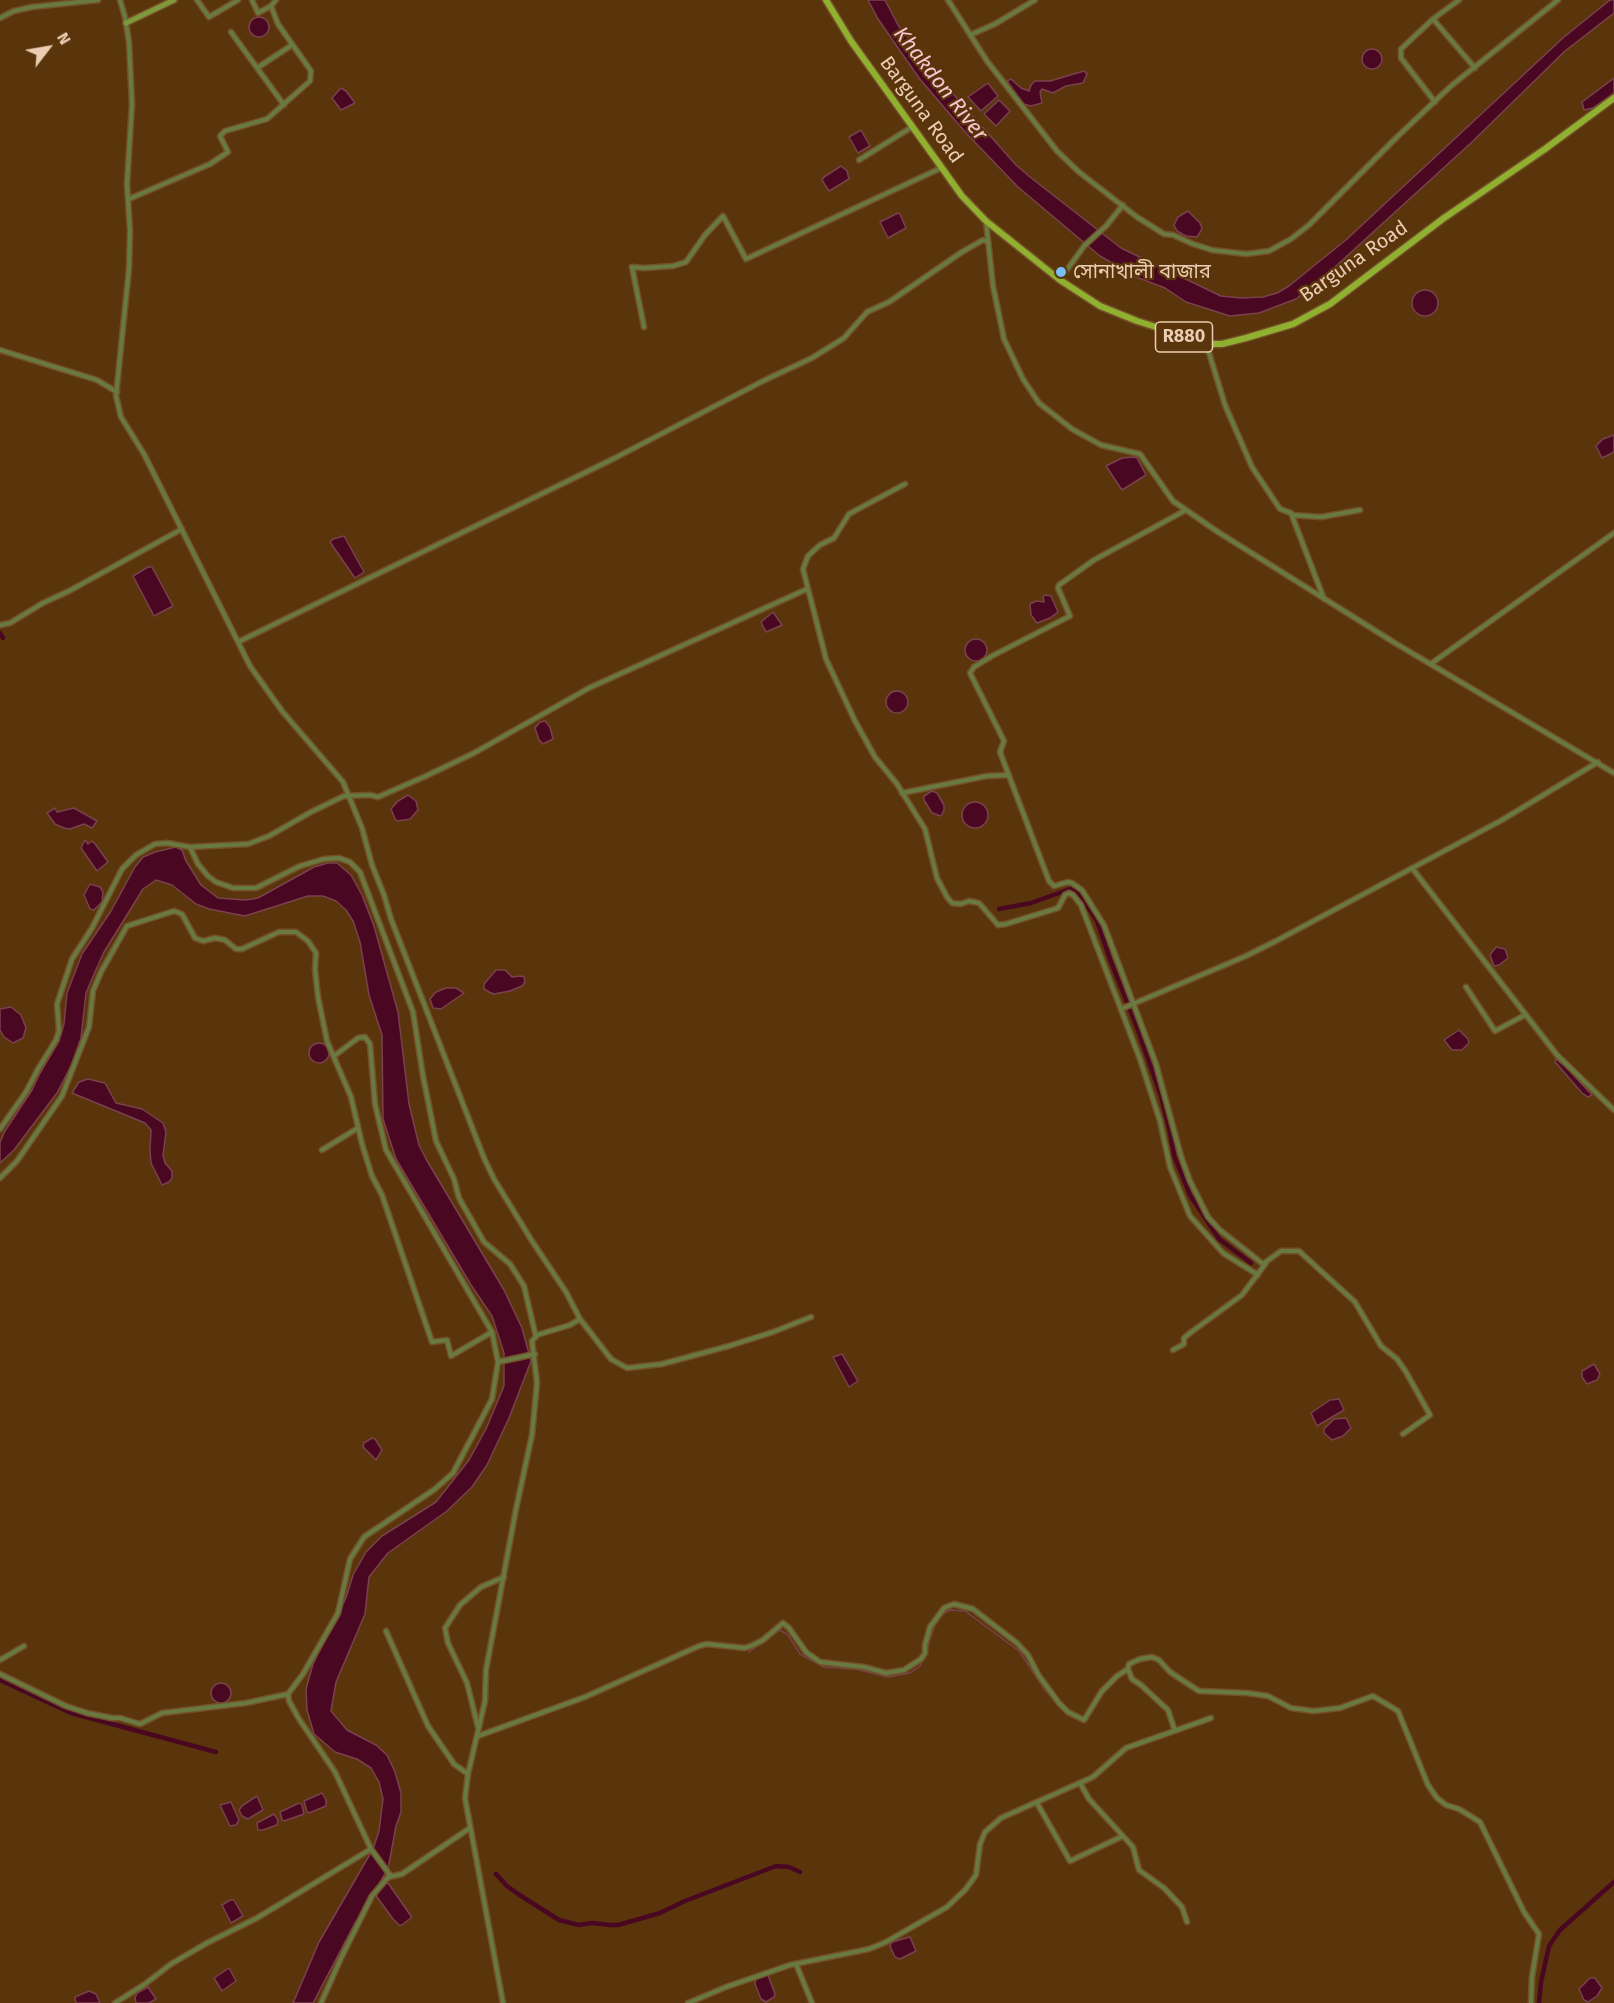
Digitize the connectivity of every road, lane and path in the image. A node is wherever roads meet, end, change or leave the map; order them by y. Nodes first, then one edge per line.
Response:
1 (98, 0) edge
2 (120, 0) edge
3 (174, 0) edge
4 (197, 0) edge
5 (238, 0) edge
6 (252, 0) edge
7 (276, 0) edge
8 (826, 0) edge
9 (948, 0) edge
10 (1035, 0) edge
11 (1459, 0) edge
12 (1557, 0) edge
13 (271, 6) junction
14 (0, 18) edge
15 (1433, 19) junction
16 (126, 23) junction
17 (231, 32) dead end
18 (970, 35) junction
19 (292, 45) junction
20 (257, 68) junction
21 (1475, 68) junction
22 (1614, 98) edge
23 (1435, 102) junction
24 (284, 105) junction
25 (913, 127) junction
26 (859, 160) dead end
27 (942, 168) junction
28 (129, 199) junction
29 (1123, 205) junction
30 (986, 221) junction
31 (988, 242) junction
32 (1060, 280) junction
33 (644, 327) dead end
34 (1206, 343) junction
35 (0, 350) edge
36 (117, 392) junction
37 (905, 484) dead end
38 (1186, 510) junction
39 (1360, 510) dead end
40 (1292, 514) junction
41 (182, 529) junction
42 (1614, 533) edge
43 (807, 589) junction
44 (1324, 600) junction
45 (0, 625) edge
46 (238, 642) junction
47 (1432, 663) junction
48 (1598, 762) junction
49 (1614, 773) edge
50 (1009, 775) junction
51 (902, 793) junction
52 (349, 796) junction
53 (190, 847) junction
54 (1412, 868) junction
55 (1466, 987) dead end
56 (1135, 1003) junction
57 (1121, 1009) junction
58 (1525, 1015) junction
59 (333, 1056) junction
60 (1614, 1110) edge
61 (358, 1128) junction
62 (0, 1129) edge
63 (321, 1150) dead end
64 (0, 1178) edge
65 (1266, 1263) junction
66 (1258, 1275) junction
67 (811, 1317) dead end
68 (580, 1318) junction
69 (492, 1332) junction
70 (536, 1337) junction
71 (1173, 1350) dead end
72 (535, 1354) junction
73 (498, 1362) junction
74 (1403, 1434) dead end
75 (504, 1577) junction
76 (386, 1631) dead end
77 (24, 1646) dead end
78 (0, 1660) edge
79 (1128, 1669) junction
80 (0, 1674) edge
81 (288, 1694) junction
82 (1211, 1718) dead end
83 (479, 1730) junction
84 (1174, 1731) junction
85 (478, 1736) junction
86 (468, 1774) junction
87 (1080, 1783) junction
88 (1037, 1803) junction
89 (470, 1828) junction
90 (1123, 1836) junction
91 (371, 1849) junction
92 (389, 1875) junction
93 (1187, 1922) dead end
94 (796, 1964) junction
95 (115, 2003) edge
96 (321, 2003) edge
97 (503, 2003) edge
98 (688, 2003) edge
99 (812, 2003) edge
100 (1531, 2003) edge

1 - 14 street
2 - 16 street
3 - 16 street
4 - 5 street
6 - 13 street
7 - 13 street
8 - 25 main road, Barguna Road / R880
9 - 18 street
10 - 18 street
11 - 15 street
12 - 21 street
13 - 19 street
15 - 21 street
15 - 23 street
16 - 28 street
17 - 20 street
18 - 29 street
19 - 20 street
19 - 24 street
20 - 24 street
21 - 23 street
22 - 34 main road, Barguna Road / R880
23 - 29 street
24 - 28 street
25 - 26 street
25 - 27 main road, Barguna Road / R880
27 - 30 main road, Barguna Road / R880
27 - 33 street
28 - 36 street
29 - 32 street
30 - 31 street
30 - 32 main road, Barguna Road / R880
31 - 38 street
31 - 46 street
32 - 34 main road, Barguna Road / R880
34 - 40 street
35 - 36 street
36 - 41 street
37 - 43 street
38 - 44 street
38 - 50 street
39 - 40 street
40 - 44 street
41 - 45 street
41 - 46 street
42 - 47 street
43 - 51 street
43 - 52 street
44 - 47 street
46 - 52 street
47 - 48 street
48 - 49 street
48 - 54 street
50 - 51 street
50 - 56 street
51 - 57 street
52 - 53 street
52 - 68 street
53 - 62 street
53 - 70 street
54 - 56 street
54 - 58 street
55 - 58 street
56 - 57 street
56 - 65 street
57 - 66 street
58 - 60 street
59 - 61 street
59 - 64 street
59 - 69 street
61 - 63 street
61 - 69 street
65 - 66 street
65 - 74 street
66 - 71 street
67 - 68 street
68 - 70 street
69 - 73 street
70 - 72 street
72 - 73 street
72 - 75 street
73 - 81 street
75 - 83 street
75 - 83 street
76 - 86 street
77 - 78 street
79 - 84 street
79 - 85 street
79 - 100 street
80 - 81 street
81 - 91 street
82 - 84 street
83 - 85 street
84 - 87 street
85 - 86 street
86 - 89 street
87 - 88 street
87 - 90 street
88 - 90 street
88 - 94 street
89 - 92 street
89 - 97 street
90 - 93 street
91 - 92 street
91 - 95 street
92 - 96 street
94 - 98 street
94 - 99 street

